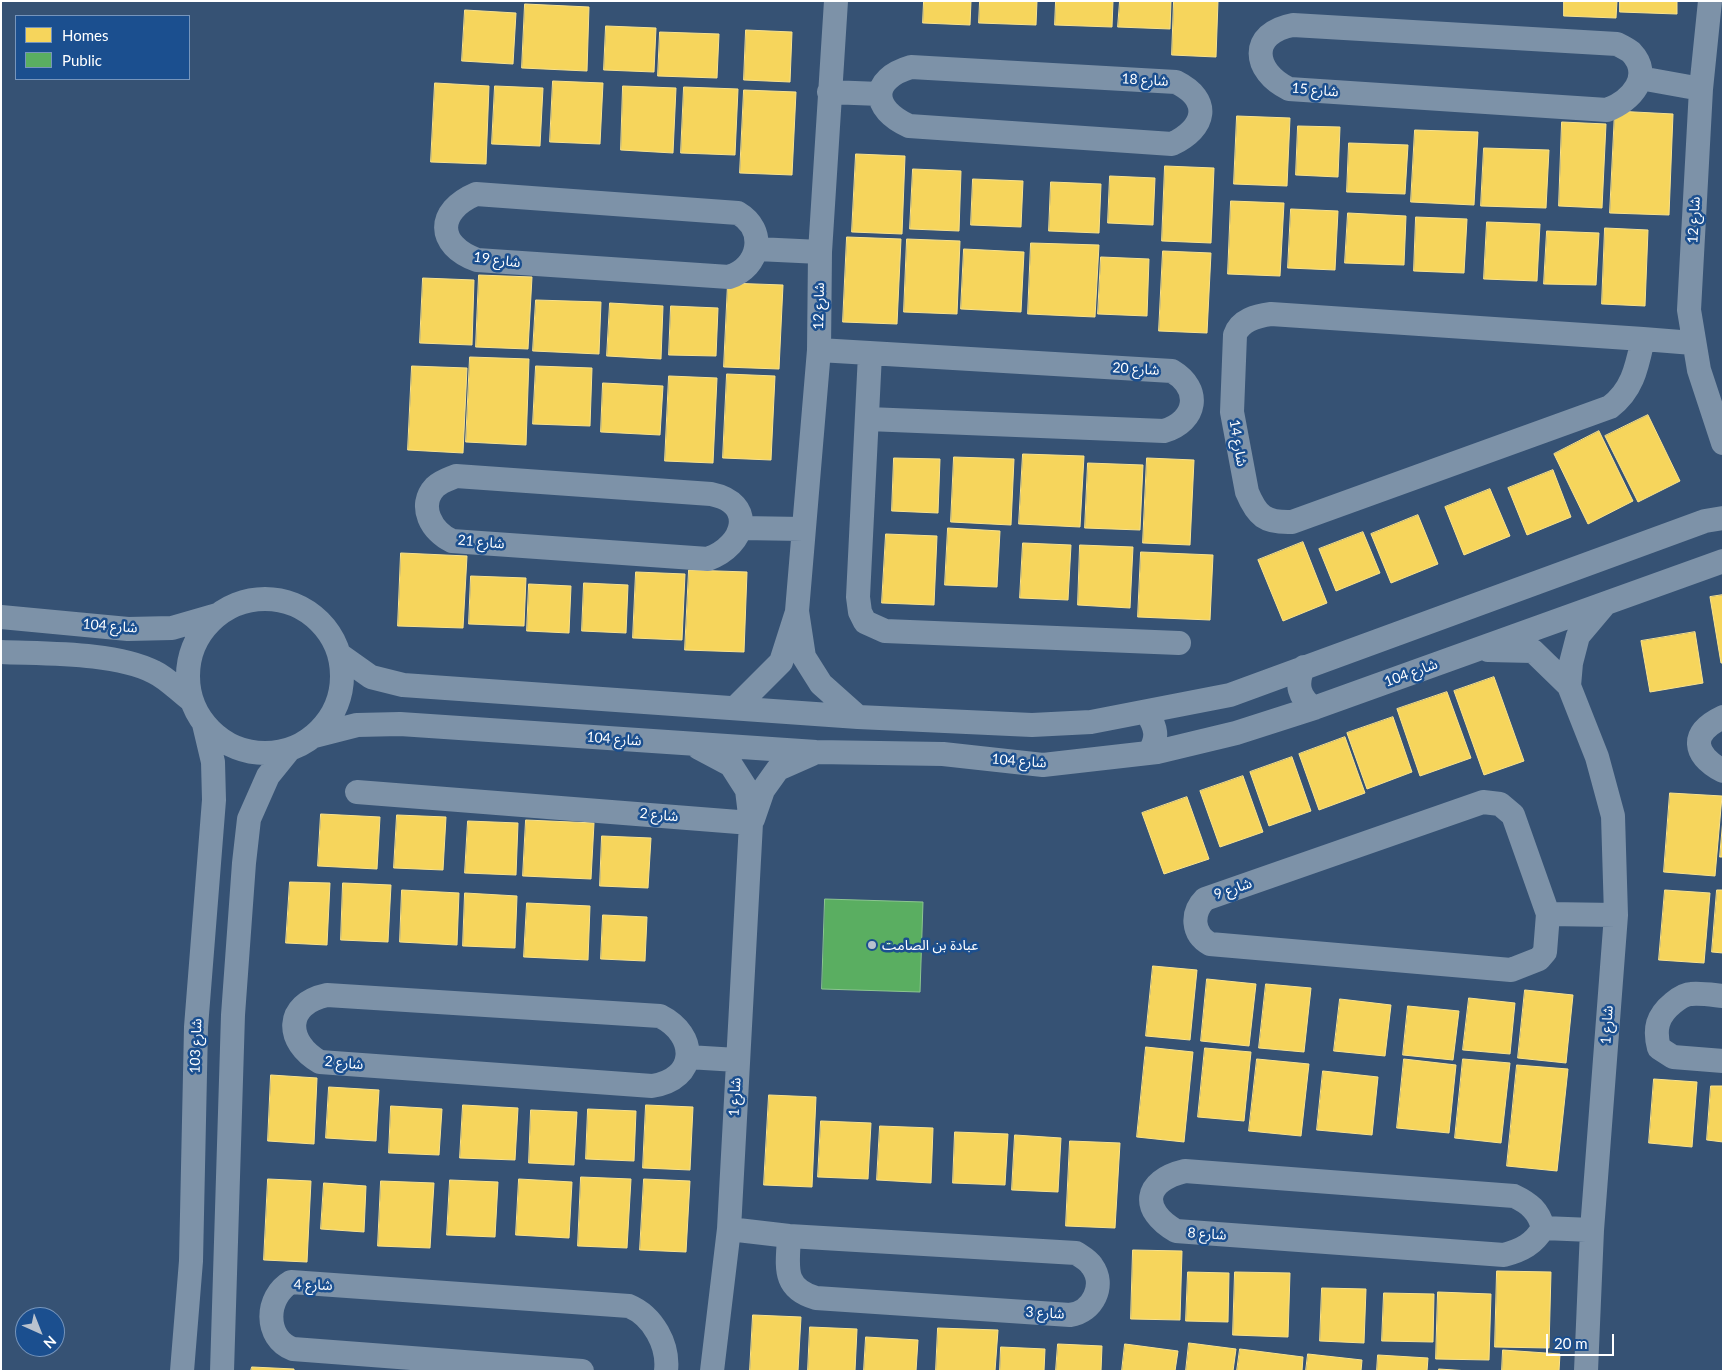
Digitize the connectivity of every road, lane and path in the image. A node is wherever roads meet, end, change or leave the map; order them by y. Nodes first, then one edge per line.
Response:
1 (836, 1) edge
2 (1710, 1) edge
3 (1640, 78) junction
4 (1701, 90) junction
5 (829, 92) junction
6 (880, 94) junction
7 (758, 249) junction
8 (820, 252) junction
9 (1643, 339) junction
10 (1693, 343) junction
11 (818, 350) junction
12 (870, 354) junction
13 (1716, 398) edge
14 (868, 419) junction
15 (1722, 437) edge
16 (1723, 498) edge
17 (1714, 520) edge
18 (741, 528) junction
19 (803, 529) junction
20 (1723, 561) edge
21 (1607, 602) junction
22 (797, 611) junction
23 (217, 615) junction
24 (1, 617) edge
25 (1180, 643) dead end
26 (1475, 649) junction
27 (1, 652) edge
28 (340, 655) junction
29 (1304, 668) junction
30 (1569, 686) junction
31 (191, 700) junction
32 (734, 708) junction
33 (1314, 708) junction
34 (1147, 712) junction
35 (1723, 717) edge
36 (858, 718) junction
37 (204, 724) junction
38 (314, 736) junction
39 (693, 745) junction
40 (289, 750) junction
41 (816, 752) junction
42 (1149, 752) junction
43 (1723, 772) edge
44 (356, 792) dead end
45 (751, 823) junction
46 (1548, 914) junction
47 (1616, 915) junction
48 (1723, 996) edge
49 (688, 1057) junction
50 (737, 1060) junction
51 (1723, 1060) edge
52 (729, 1228) junction
53 (1543, 1228) junction
54 (1592, 1230) junction
55 (789, 1236) junction
56 (670, 1370) edge
57 (182, 1371) edge
58 (222, 1371) edge
59 (582, 1371) edge
60 (712, 1371) edge
61 (1586, 1371) edge

1 - 5 street, شارع 12
2 - 4 street, شارع 12
3 - 3 street, شارع 15
3 - 4 street
4 - 10 street, شارع 12
5 - 6 street
5 - 8 street, شارع 12
6 - 6 street, شارع 18
7 - 7 street, شارع 19
7 - 8 street
8 - 11 street, شارع 12
9 - 9 street, شارع 14
9 - 10 street, شارع 14
10 - 13 street, شارع 12
11 - 12 street, شارع 20
11 - 19 street, شارع 12
12 - 14 street
12 - 14 street, شارع 20
13 - 15 street, شارع 12
14 - 25 street
16 - 17 street
17 - 29 street
18 - 18 street, شارع 21
18 - 19 street
19 - 22 street, شارع 12
20 - 21 street, شارع 104
21 - 26 street, شارع 104
21 - 30 street, شارع 1
22 - 32 street, شارع 12
22 - 36 street, شارع 12
23 - 24 street, شارع 104
23 - 28 street
23 - 31 street
26 - 30 street, شارع 1
26 - 33 street, شارع 104
27 - 31 street
28 - 32 street
28 - 38 street
29 - 33 street
29 - 34 street
30 - 47 street, شارع 1
31 - 37 street
32 - 36 street
33 - 42 street, شارع 104
34 - 36 street
34 - 42 street
35 - 43 street
37 - 40 street
37 - 57 street, شارع 103
38 - 39 street, شارع 104
38 - 40 street
39 - 41 street, شارع 104
39 - 45 street, شارع 1
40 - 58 street
41 - 42 street, شارع 104
41 - 45 street, شارع 1
44 - 45 street, شارع 2
45 - 50 street, شارع 1
46 - 46 street, شارع 9
46 - 47 street
47 - 54 street, شارع 1
48 - 51 street
49 - 49 street, شارع 2
49 - 50 street
50 - 52 street, شارع 1
52 - 55 street, شارع 3
52 - 60 street, شارع 1
53 - 53 street, شارع 8
53 - 54 street
54 - 61 street, شارع 1
55 - 55 street, شارع 3
56 - 59 street, شارع 4

